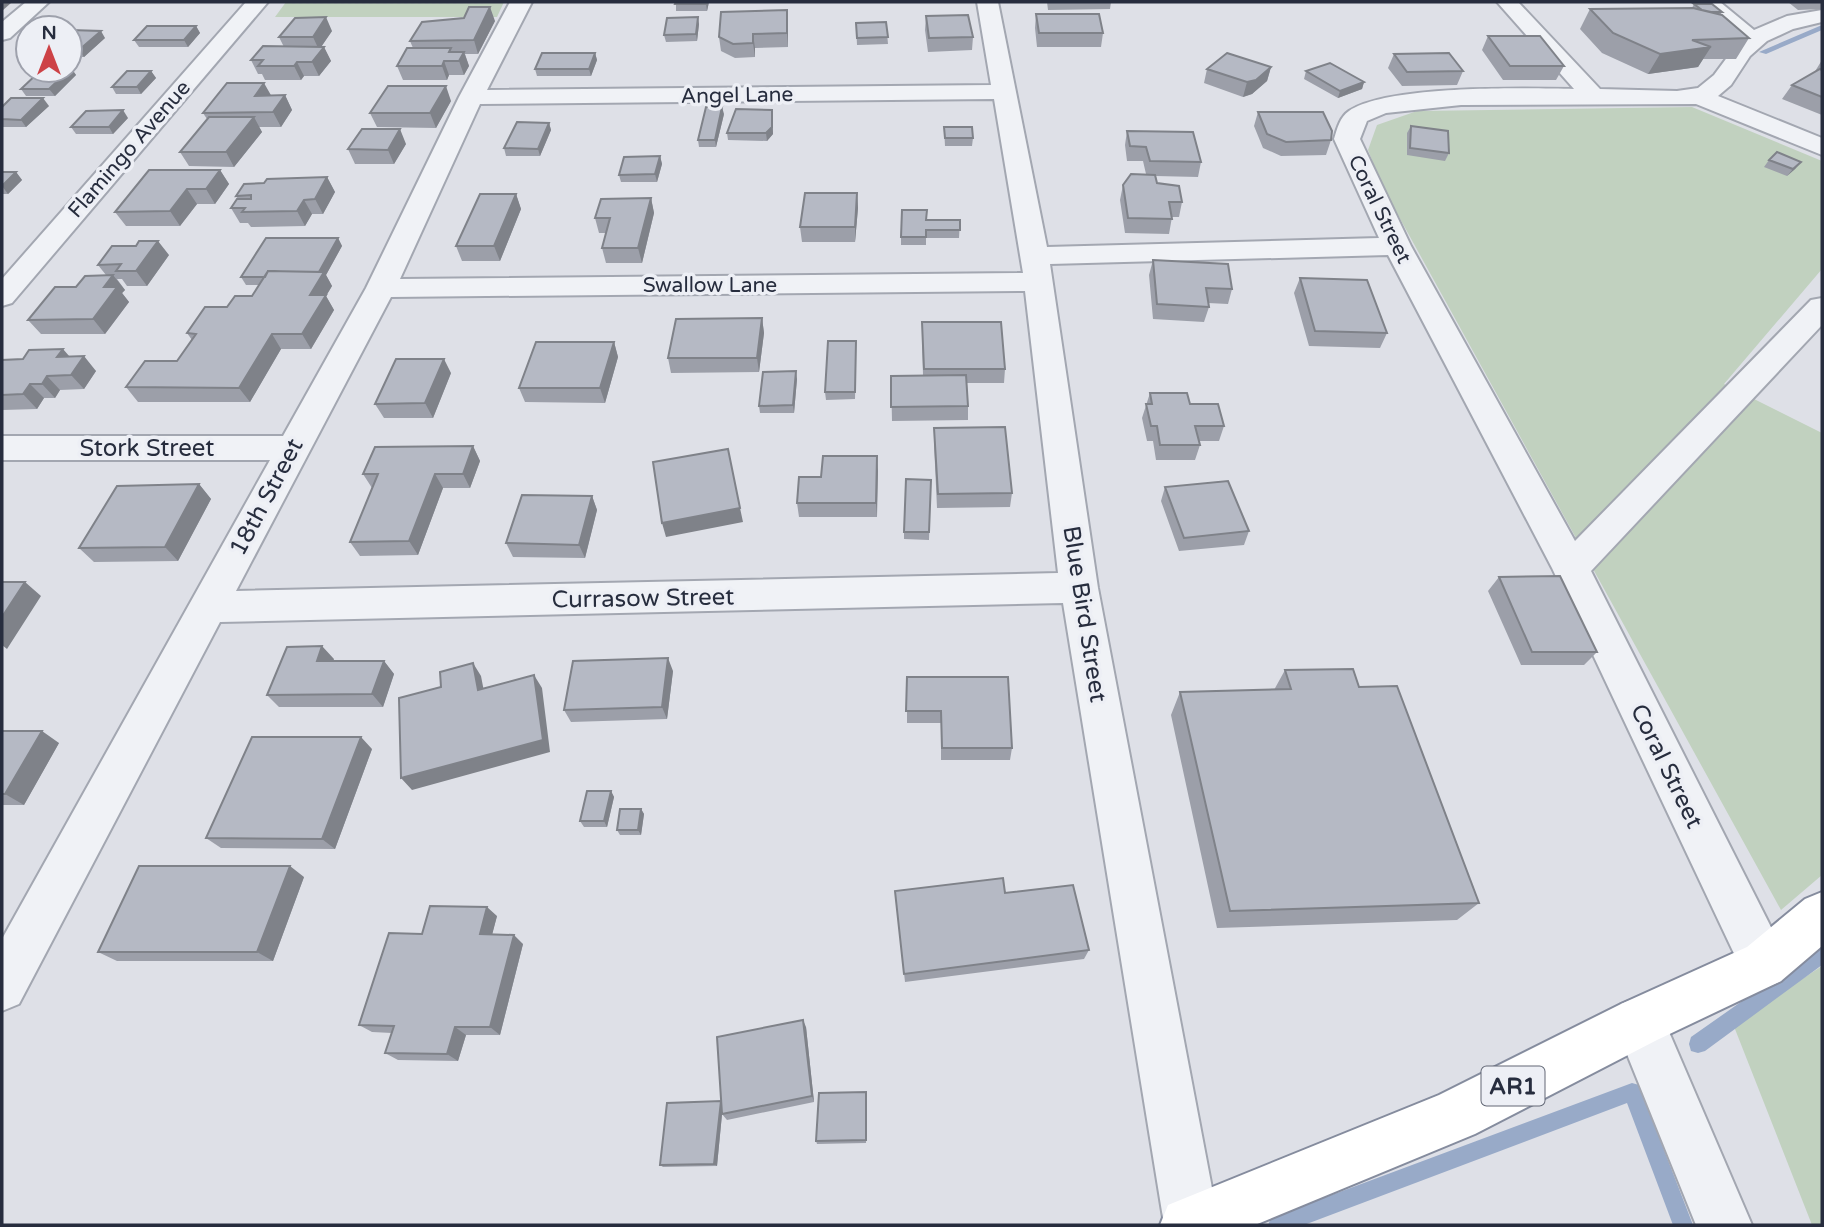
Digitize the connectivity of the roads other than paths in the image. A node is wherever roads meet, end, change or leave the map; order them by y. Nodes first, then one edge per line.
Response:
1 (38, 2) edge
2 (256, 2) edge
3 (521, 2) edge
4 (988, 2) edge
5 (1507, 2) edge
6 (1708, 2) edge
7 (1822, 16) edge
8 (2, 33) edge
9 (1754, 39) junction
10 (1003, 92) junction
11 (1593, 96) junction
12 (471, 97) junction
13 (1700, 97) junction
14 (1822, 147) edge
15 (1397, 246) junction
16 (1037, 269) junction
17 (381, 288) junction
18 (2, 297) edge
19 (1822, 307) edge
20 (2, 448) edge
21 (292, 448) junction
22 (1571, 568) junction
23 (1079, 588) junction
24 (208, 607) junction
25 (1822, 915) edge
26 (1763, 964) junction
27 (2, 987) edge
28 (1639, 1022) junction
29 (1190, 1225) edge
30 (1724, 1225) edge

1 - 8 street
2 - 18 street, Flamingo Avenue
3 - 12 street, 18th Street
4 - 10 street, Blue Bird Street
5 - 11 street
6 - 9 street
7 - 9 street
9 - 13 street
10 - 12 street, Angel Lane
10 - 16 street, Blue Bird Street
11 - 13 street, Coral Street
11 - 15 street, Coral Street
12 - 17 street, 18th Street
13 - 14 street, Coral Street
15 - 16 street, Swallow Lane
15 - 22 street, Coral Street
16 - 17 street, Swallow Lane
16 - 23 street, Blue Bird Street
17 - 21 street, 18th Street
19 - 22 street
20 - 21 street, Stork Street
21 - 24 street, 18th Street
22 - 26 street, Coral Street
23 - 24 street, Currasow Street
23 - 29 street, Blue Bird Street
24 - 27 street, 18th Street
25 - 26 highway, AR1
26 - 28 highway, AR1
28 - 29 highway, AR1
28 - 30 street

